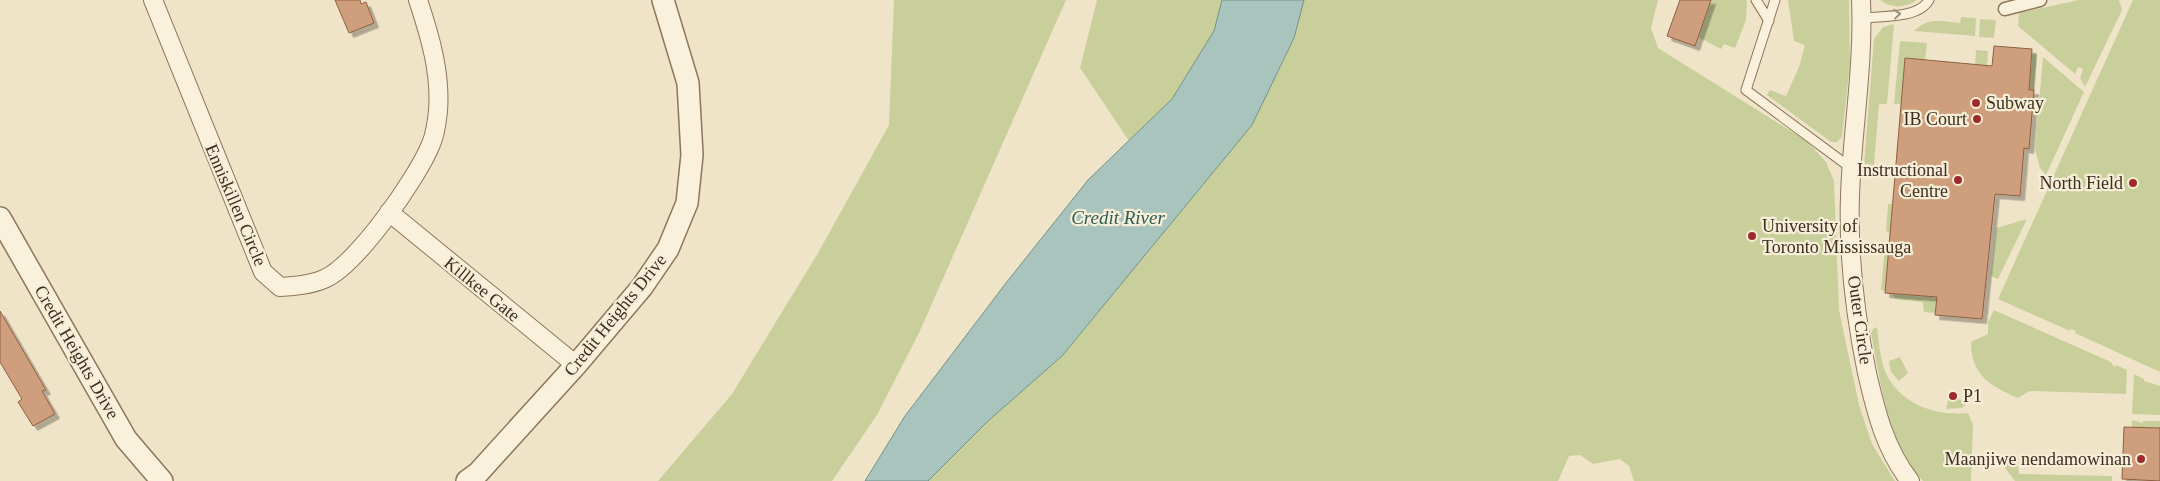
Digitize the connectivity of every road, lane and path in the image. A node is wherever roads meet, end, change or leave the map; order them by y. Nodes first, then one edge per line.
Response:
1 (152, 0) edge
2 (418, 0) edge
3 (662, 0) edge
4 (1756, 0) edge
5 (1776, 0) edge
6 (1861, 0) edge
7 (1929, 0) edge
8 (2040, 0) edge
9 (2005, 9) dead end
10 (1862, 18) junction
11 (1769, 20) junction
12 (1852, 168) junction
13 (389, 212) junction
14 (0, 218) edge
15 (576, 365) junction
16 (162, 481) edge
17 (468, 481) edge
18 (1910, 481) edge

1 - 13 street, Enniskillen Circle
2 - 13 street, Enniskillen Circle
3 - 15 street, Credit Heights Drive
4 - 11 lane
5 - 11 lane
6 - 10 street, Outer Circle
10 -> 7 lane
8 - 9 street
10 - 12 street, Outer Circle
11 - 12 lane
12 - 18 street, Outer Circle
13 - 15 street, Killkee Gate
14 - 16 street, Credit Heights Drive
15 - 17 street, Credit Heights Drive

